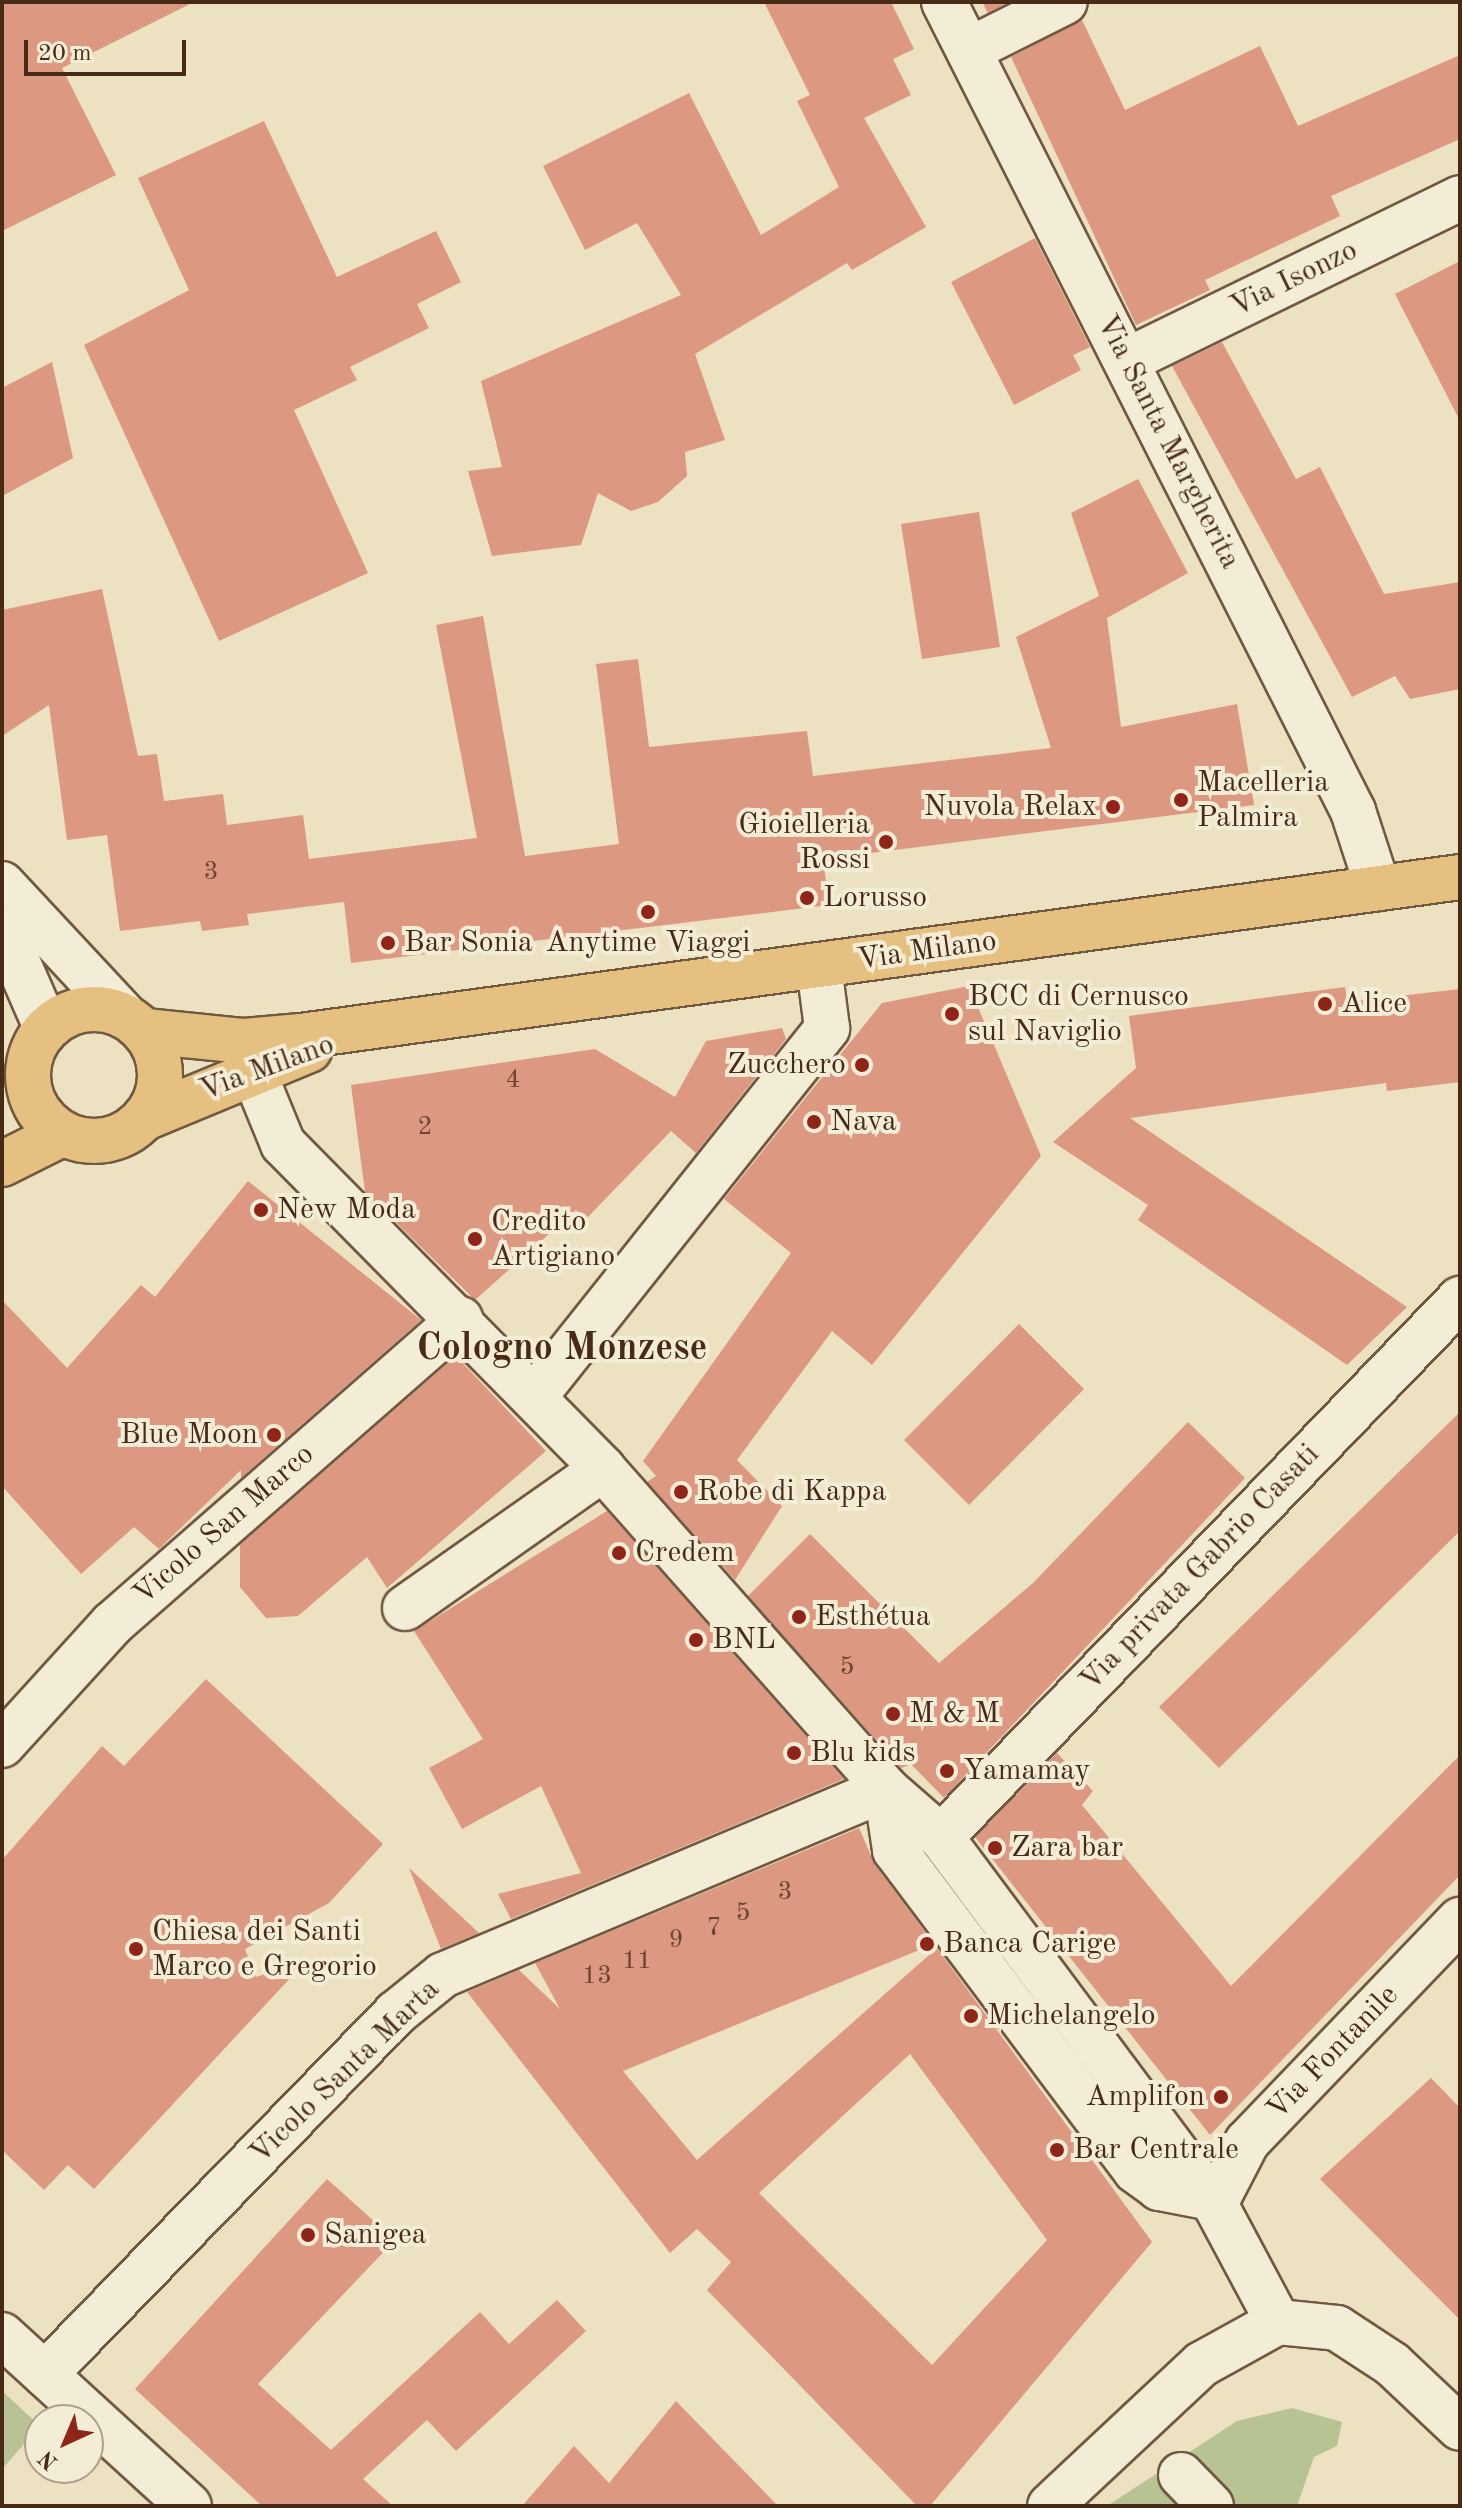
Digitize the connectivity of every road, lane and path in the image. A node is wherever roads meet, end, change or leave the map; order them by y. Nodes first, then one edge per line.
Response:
1 (944, 2) edge
2 (1065, 2) edge
3 (969, 50) junction
4 (1460, 198) edge
5 (1128, 360) junction
6 (1460, 877) edge
7 (2, 884) edge
8 (1378, 888) junction
9 (2, 926) edge
10 (819, 966) junction
11 (134, 1023) junction
12 (393, 1025) junction
13 (46, 1027) junction
14 (253, 1071) junction
15 (14, 1089) edge
16 (145, 1118) junction
17 (62, 1134) junction
18 (2, 1164) edge
19 (1460, 1299) edge
20 (452, 1326) junction
21 (534, 1397) junction
22 (603, 1469) junction
23 (405, 1608) dead end
24 (2, 1745) edge
25 (886, 1789) junction
26 (941, 1837) junction
27 (1460, 1920) edge
28 (1213, 2201) junction
29 (1278, 2322) junction
30 (2, 2335) edge
31 (45, 2374) junction
32 (1460, 2428) edge
33 (1181, 2475) dead end
34 (189, 2506) edge
35 (1050, 2506) edge
36 (1211, 2506) edge

1 - 3 street, Via Santa Margherita
2 - 3 street
3 - 5 street, Via Santa Margherita
4 - 5 street, Via Isonzo
5 - 8 street, Via Santa Margherita
6 - 8 main road, Via Milano
7 - 11 street
8 - 10 main road, Via Milano
9 - 13 street
10 - 12 main road, Via Milano
10 - 21 street
11 - 12 main road, Via Milano
11 - 13 main road
11 - 16 main road
12 - 14 main road, Via Milano
13 - 15 main road
14 - 16 main road, Via Milano
14 - 20 street
15 - 17 main road
16 - 17 main road
17 - 18 main road
19 - 26 street, Via privata Gabrio Casati
20 - 21 street
20 - 24 street, Vicolo San Marco
21 - 22 street
22 - 23 street
22 - 25 street
25 - 26 street
25 - 28 street
25 - 31 street, Vicolo Santa Marta
26 - 28 street
27 - 28 street, Via Fontanile
28 - 29 street
29 - 32 street
29 - 35 street
30 - 31 street
31 - 34 street
33 - 36 street

